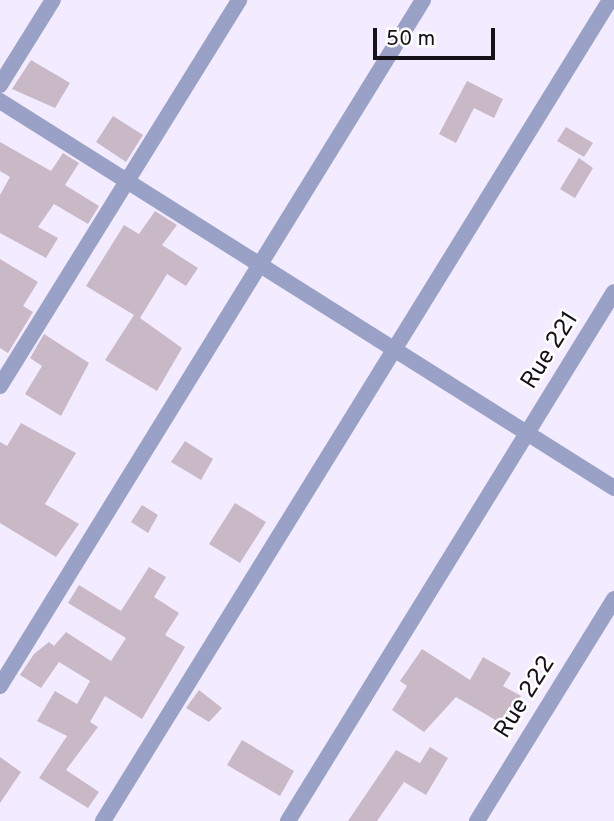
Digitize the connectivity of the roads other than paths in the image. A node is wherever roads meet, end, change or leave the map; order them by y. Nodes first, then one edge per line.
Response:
1 (53, 0) edge
2 (239, 0) edge
3 (423, 0) edge
4 (610, 0) edge
5 (0, 85) edge
6 (0, 102) edge
7 (125, 182) junction
8 (259, 265) junction
9 (614, 292) edge
10 (396, 348) junction
11 (0, 386) edge
12 (526, 433) junction
13 (614, 488) edge
14 (614, 599) edge
15 (0, 686) edge
16 (103, 821) edge
17 (288, 821) edge
18 (477, 821) edge

1 - 5 street
2 - 7 street
3 - 8 street
4 - 10 street
6 - 7 street
7 - 8 street
7 - 11 street
8 - 10 street
8 - 15 street
9 - 12 street, Rue 221
10 - 12 street
10 - 16 street
12 - 13 street
12 - 17 street, Rue 221
14 - 18 street, Rue 222

